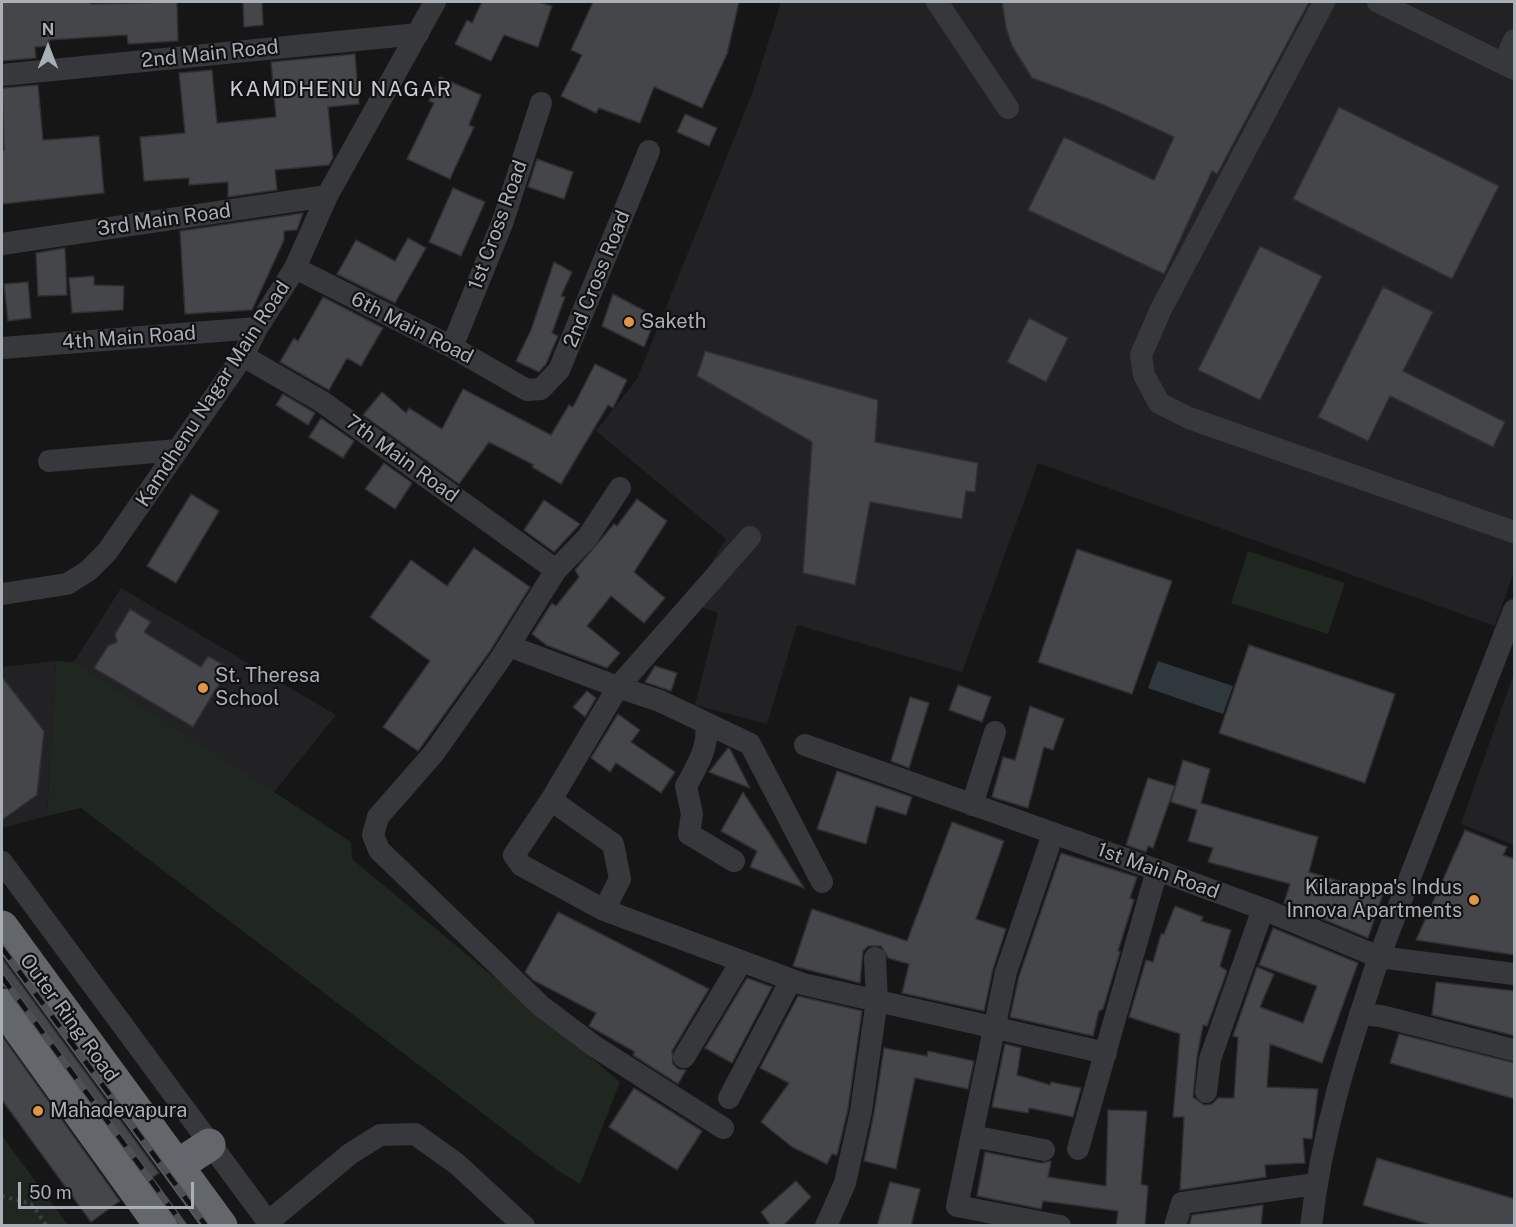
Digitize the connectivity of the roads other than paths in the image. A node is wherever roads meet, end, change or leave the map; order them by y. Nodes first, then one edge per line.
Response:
1 (435, 2) edge
2 (937, 2) edge
3 (1323, 2) edge
4 (1378, 2) edge
5 (418, 34) junction
6 (1515, 40) edge
7 (1509, 67) edge
8 (2, 75) edge
9 (541, 103) dead end
10 (1008, 108) dead end
11 (649, 151) dead end
12 (327, 196) junction
13 (2, 244) edge
14 (296, 268) junction
15 (257, 328) junction
16 (452, 347) junction
17 (2, 348) edge
18 (243, 356) junction
19 (526, 390) joint
20 (178, 450) junction
21 (50, 461) dead end
22 (620, 488) dead end
23 (1515, 532) edge
24 (750, 537) dead end
25 (556, 570) junction
26 (2, 594) edge
27 (1515, 610) edge
28 (509, 646) junction
29 (618, 687) junction
30 (706, 726) junction
31 (995, 732) dead end
32 (805, 745) dead end
33 (550, 800) junction
34 (972, 805) junction
35 (1053, 834) junction
36 (2, 861) edge
37 (734, 861) dead end
38 (1157, 870) junction
39 (822, 882) dead end
40 (1263, 909) junction
41 (604, 910) junction
42 (2, 927) edge
43 (1379, 957) junction
44 (875, 958) dead end
45 (741, 962) junction
46 (1515, 974) edge
47 (791, 980) junction
48 (877, 1000) junction
49 (2, 1005) edge
50 (1360, 1014) junction
51 (994, 1027) junction
52 (1515, 1050) edge
53 (1106, 1053) junction
54 (684, 1057) dead end
55 (1206, 1092) dead end
56 (729, 1098) dead end
57 (723, 1128) dead end
58 (972, 1136) junction
59 (209, 1145) junction
60 (1078, 1149) dead end
61 (1044, 1150) dead end
62 (177, 1166) junction
63 (1316, 1184) junction
64 (954, 1216) edge
65 (154, 1221) edge
66 (270, 1224) edge
67 (221, 1226) edge
68 (524, 1226) edge
69 (826, 1226) edge
70 (1060, 1226) edge
71 (1175, 1226) edge
72 (1311, 1226) edge

1 - 5 street, Kamdhenu Nagar Main Road
2 - 10 street
3 - 23 street
4 - 7 street
5 - 8 street, 2nd Main Road
5 - 12 street, Kamdhenu Nagar Main Road
6 - 7 street
9 - 16 street, 1st Cross Road
11 - 19 street, 2nd Cross Road
12 - 13 street, 3rd Main Road
12 - 14 street, Kamdhenu Nagar Main Road
14 - 15 street, Kamdhenu Nagar Main Road
14 - 16 street, 6th Main Road
15 - 17 street, 4th Main Road
15 - 18 street, Kamdhenu Nagar Main Road
16 - 19 street, 6th Main Road
18 - 20 street, Kamdhenu Nagar Main Road
18 - 25 street, 7th Main Road
20 - 21 street
20 - 26 street, Kamdhenu Nagar Main Road
22 - 25 street
24 - 29 street
25 - 28 street
27 - 43 street
28 - 29 street
28 - 57 street
29 - 30 street
29 - 33 street
30 - 37 street
30 - 39 street
31 - 34 street
32 - 34 street, 1st Main Road
33 - 41 street
33 - 41 street
34 - 35 street, 1st Main Road
35 - 38 street, 1st Main Road
35 - 51 street
36 - 59 street
38 - 40 street, 1st Main Road
38 - 53 street
40 - 43 street, 1st Main Road
40 - 55 street
41 - 45 street
42 - 62 highway, Outer Ring Road
43 - 46 street, 1st Main Road
43 - 50 street
44 - 48 street
45 - 47 street
45 - 54 street
47 - 48 street
47 - 56 street
48 - 51 street
48 - 69 street
49 - 65 highway
50 - 52 street
50 - 63 street
51 - 53 street
51 - 58 street
53 - 60 street
58 - 61 street
58 - 64 street
59 - 62 highway
59 - 66 street
62 - 67 highway, Outer Ring Road
63 - 71 street
63 - 72 street
64 - 70 street
66 - 68 street

